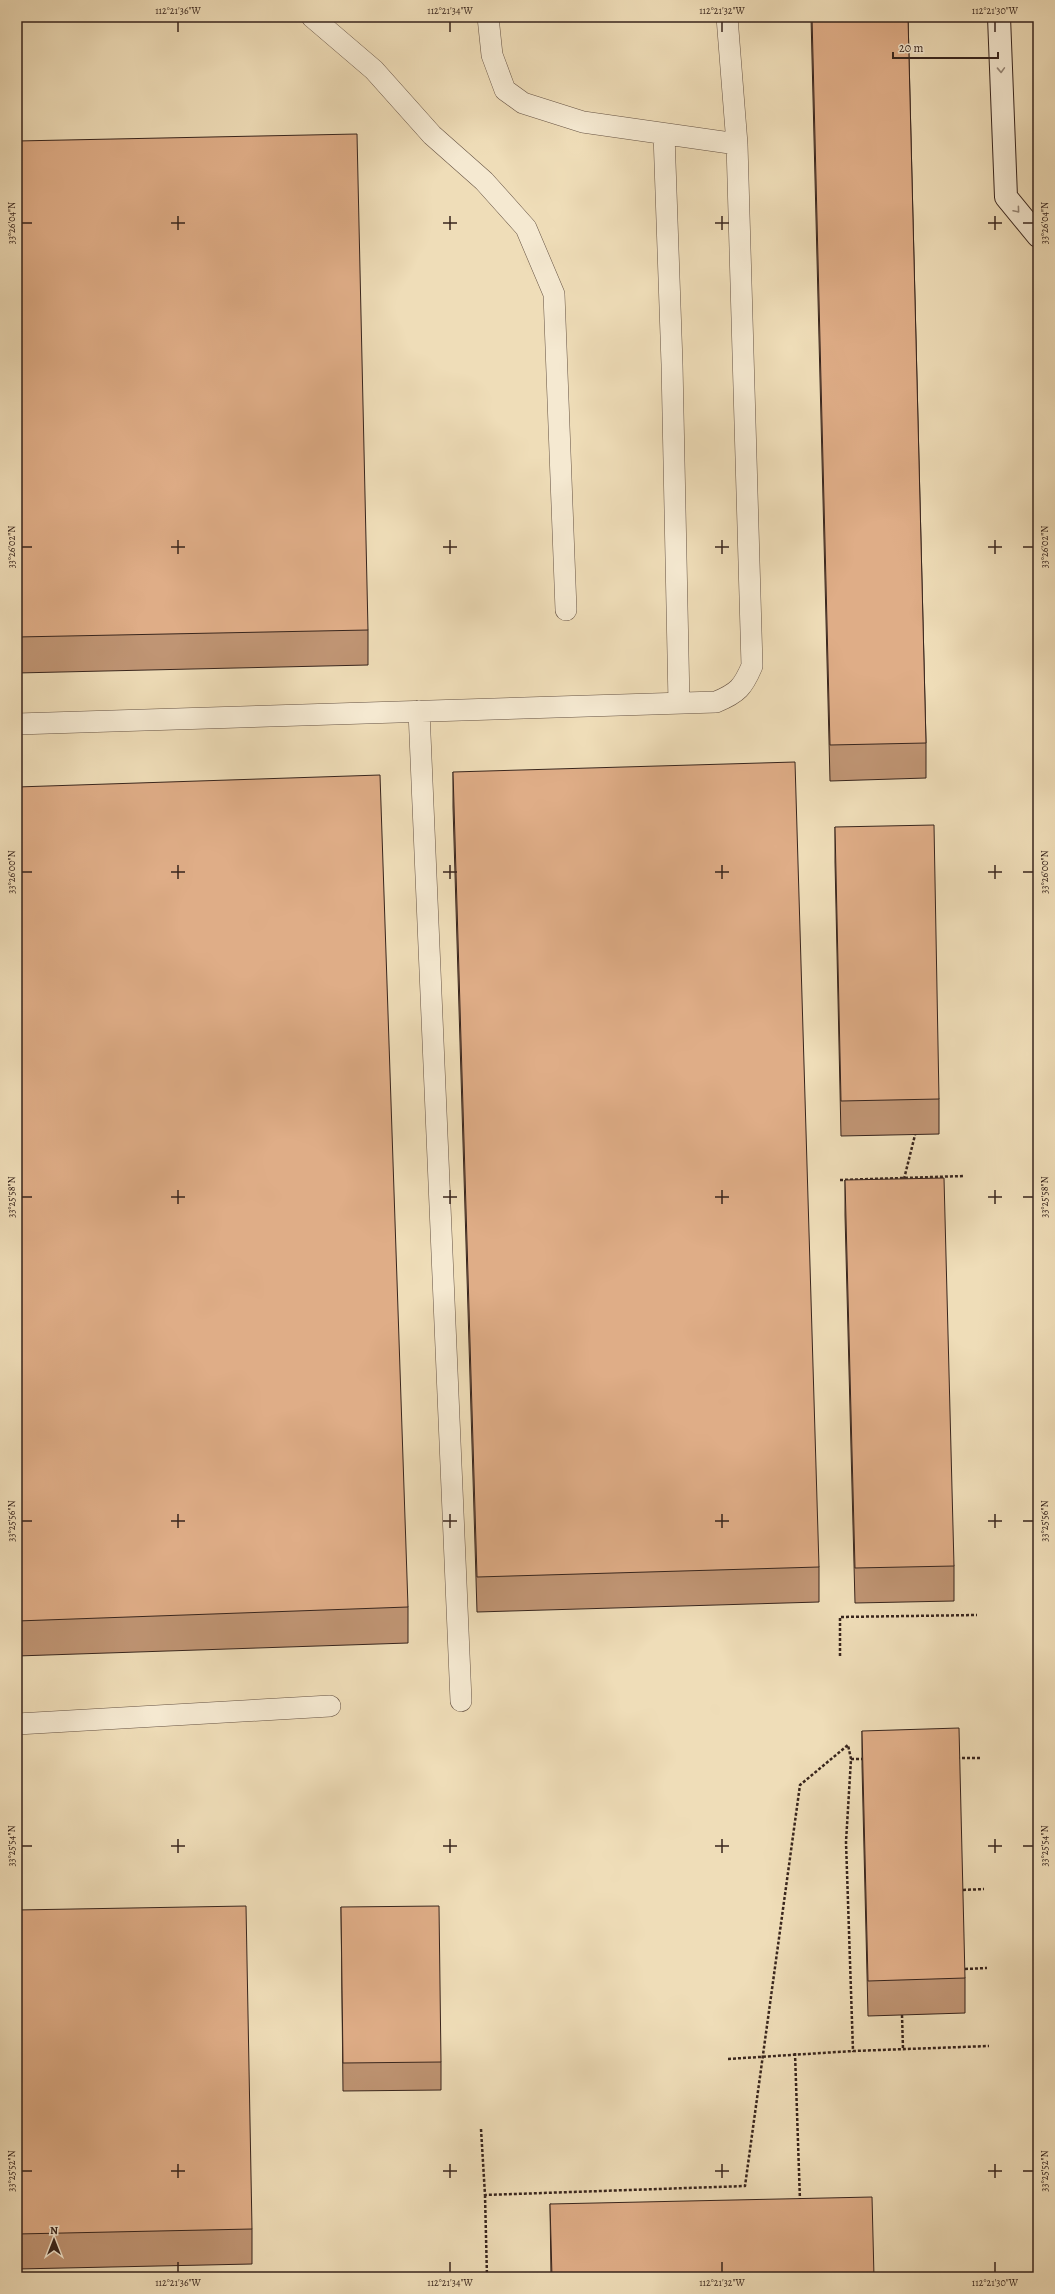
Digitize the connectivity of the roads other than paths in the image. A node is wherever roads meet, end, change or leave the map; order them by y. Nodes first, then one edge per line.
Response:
1 (312, 17) edge
2 (488, 17) edge
3 (727, 17) edge
4 (998, 17) edge
5 (664, 134) junction
6 (737, 144) junction
7 (1038, 236) edge
8 (566, 610) dead end
9 (679, 703) junction
10 (420, 711) junction
11 (17, 724) edge
12 (461, 1701) dead end
13 (330, 1706) dead end
14 (17, 1724) edge

1 - 8 lane
2 - 5 lane
3 - 6 lane
4 -> 7 main road
5 - 6 lane
5 - 9 lane
6 - 9 lane
9 - 10 lane
10 - 11 lane
10 - 12 lane
13 - 14 lane

